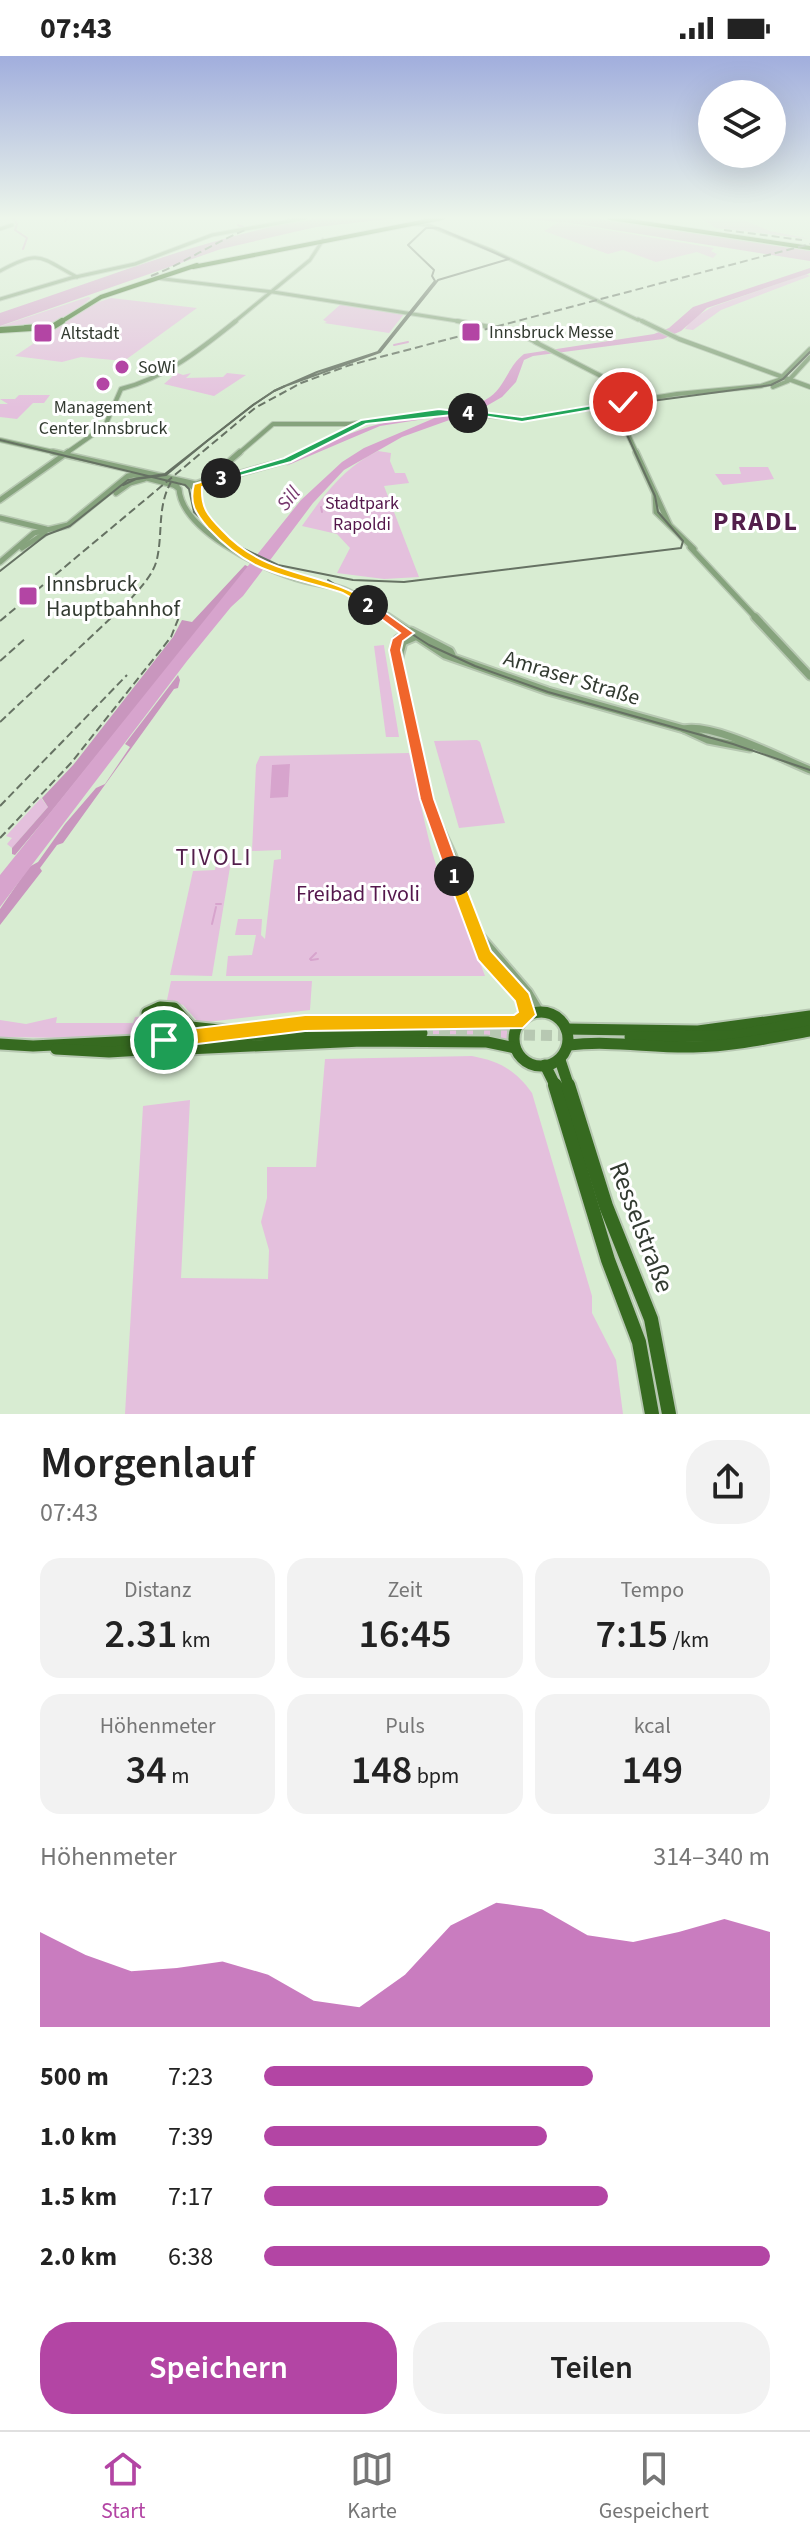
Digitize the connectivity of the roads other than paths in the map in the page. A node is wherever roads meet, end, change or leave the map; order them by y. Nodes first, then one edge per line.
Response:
1 (62, 281) edge
2 (144, 281) edge
3 (183, 281) edge
4 (282, 281) edge
5 (555, 281) edge
6 (269, 291) junction
7 (0, 299) edge
8 (0, 330) edge
9 (810, 349) edge
10 (810, 357) edge
11 (784, 376) junction
12 (791, 379) junction
13 (803, 385) junction
14 (810, 386) edge
15 (776, 387) junction
16 (613, 405) junction
17 (352, 425) junction
18 (0, 440) edge
19 (64, 455) junction
20 (130, 474) junction
21 (147, 477) junction
22 (174, 485) junction
23 (194, 486) junction
24 (0, 500) edge
25 (0, 518) edge
26 (61, 530) junction
27 (39, 531) junction
28 (242, 556) junction
29 (0, 562) edge
30 (414, 634) junction
31 (810, 676) edge
32 (810, 770) edge
33 (528, 1017) junction
34 (810, 1023) edge
35 (566, 1029) junction
36 (229, 1031) junction
37 (422, 1033) tunnel mouth
38 (295, 1035) junction
39 (630, 1037) tunnel mouth
40 (159, 1040) junction
41 (0, 1044) edge
42 (569, 1045) junction
43 (33, 1046) junction
44 (515, 1048) junction
45 (187, 1049) junction
46 (560, 1060) junction
47 (545, 1065) junction
48 (652, 1414) edge
49 (669, 1414) edge

1 - 7 street
2 - 8 main road
3 - 6 street
4 - 6 street
5 - 11 street
6 - 16 street
6 - 19 street
9 - 11 street
10 - 12 street
11 - 12 street
11 - 16 street
12 - 13 street
12 - 14 street
12 - 15 street
13 - 14 street
13 - 15 street
15 - 16 street
16 - 17 street
16 - 31 street
17 - 23 street
17 - 23 street
18 - 19 street
19 - 20 street
19 - 21 street
19 - 24 street
20 - 21 street
20 - 26 street
21 - 22 street
21 - 23 street
21 - 26 street
22 - 23 street
22 - 28 street
23 - 28 street
25 - 27 street
26 - 27 street
27 - 29 street
28 - 30 street, Amraser Straße
30 - 32 street, Amraser Straße
30 - 33 street
33 - 35 main road
33 - 36 main road
33 - 44 main road
34 - 35 main road
34 - 39 main road
34 - 42 main road
35 - 42 main road
36 - 40 main road
36 - 40 main road
37 - 38 main road
38 - 40 main road
38 - 45 main road
40 - 43 main road
41 - 43 main road
42 - 46 main road
43 - 45 main road
44 - 45 main road
44 - 47 main road
46 - 47 main road
46 - 49 main road, Resselstraße
47 - 48 main road, Resselstraße

